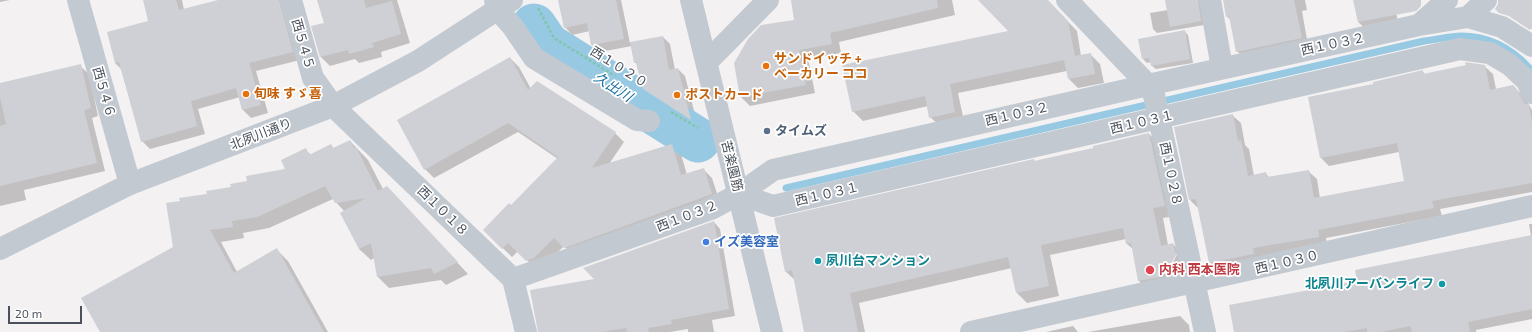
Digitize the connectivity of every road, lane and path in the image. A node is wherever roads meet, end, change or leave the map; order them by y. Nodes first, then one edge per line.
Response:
1 (78, 0) edge
2 (291, 0) edge
3 (691, 0) edge
4 (768, 0) edge
5 (1067, 0) edge
6 (1210, 0) edge
7 (1447, 0) edge
8 (1486, 0) edge
9 (502, 3) edge
10 (538, 8) dead end
11 (1468, 17) junction
12 (1419, 25) junction
13 (1532, 46) edge
14 (707, 62) junction
15 (1222, 68) junction
16 (615, 77) dead end
17 (1532, 93) edge
18 (1155, 103) junction
19 (333, 106) junction
20 (669, 111) dead end
21 (649, 122) dead end
22 (702, 129) dead end
23 (130, 184) junction
24 (739, 194) junction
25 (1532, 206) edge
26 (0, 249) edge
27 (514, 279) junction
28 (1194, 283) junction
29 (526, 332) edge
30 (772, 332) edge
31 (971, 332) edge
32 (1205, 332) edge

1 - 23 street, 西５４６
2 - 19 street, 西５４５
3 - 14 street, 苦楽園筋
4 - 14 street
5 - 18 street
6 - 15 street
7 - 12 street
8 - 11 street
9 - 19 street, 北夙川通り
9 - 21 street
10 - 16 path, 西１０２０
11 - 12 street, 西１０３２
11 - 13 street, 西１０３２
12 - 15 street, 西１０３２
14 - 24 street, 苦楽園筋
15 - 18 street, 西１０３２
17 - 18 street, 西１０３１
18 - 24 street, 西１０３２
18 - 24 street, 西１０３１
18 - 28 street, 西１０２８
19 - 23 street, 北夙川通り
19 - 27 street, 西１０１８
20 - 22 path
23 - 26 street, 北夙川通り
24 - 27 street, 西１０３２
24 - 30 street, 苦楽園筋
25 - 28 street, 西１０３０
27 - 29 street
28 - 31 street, 西１０３０
28 - 32 street, 西１０２８

